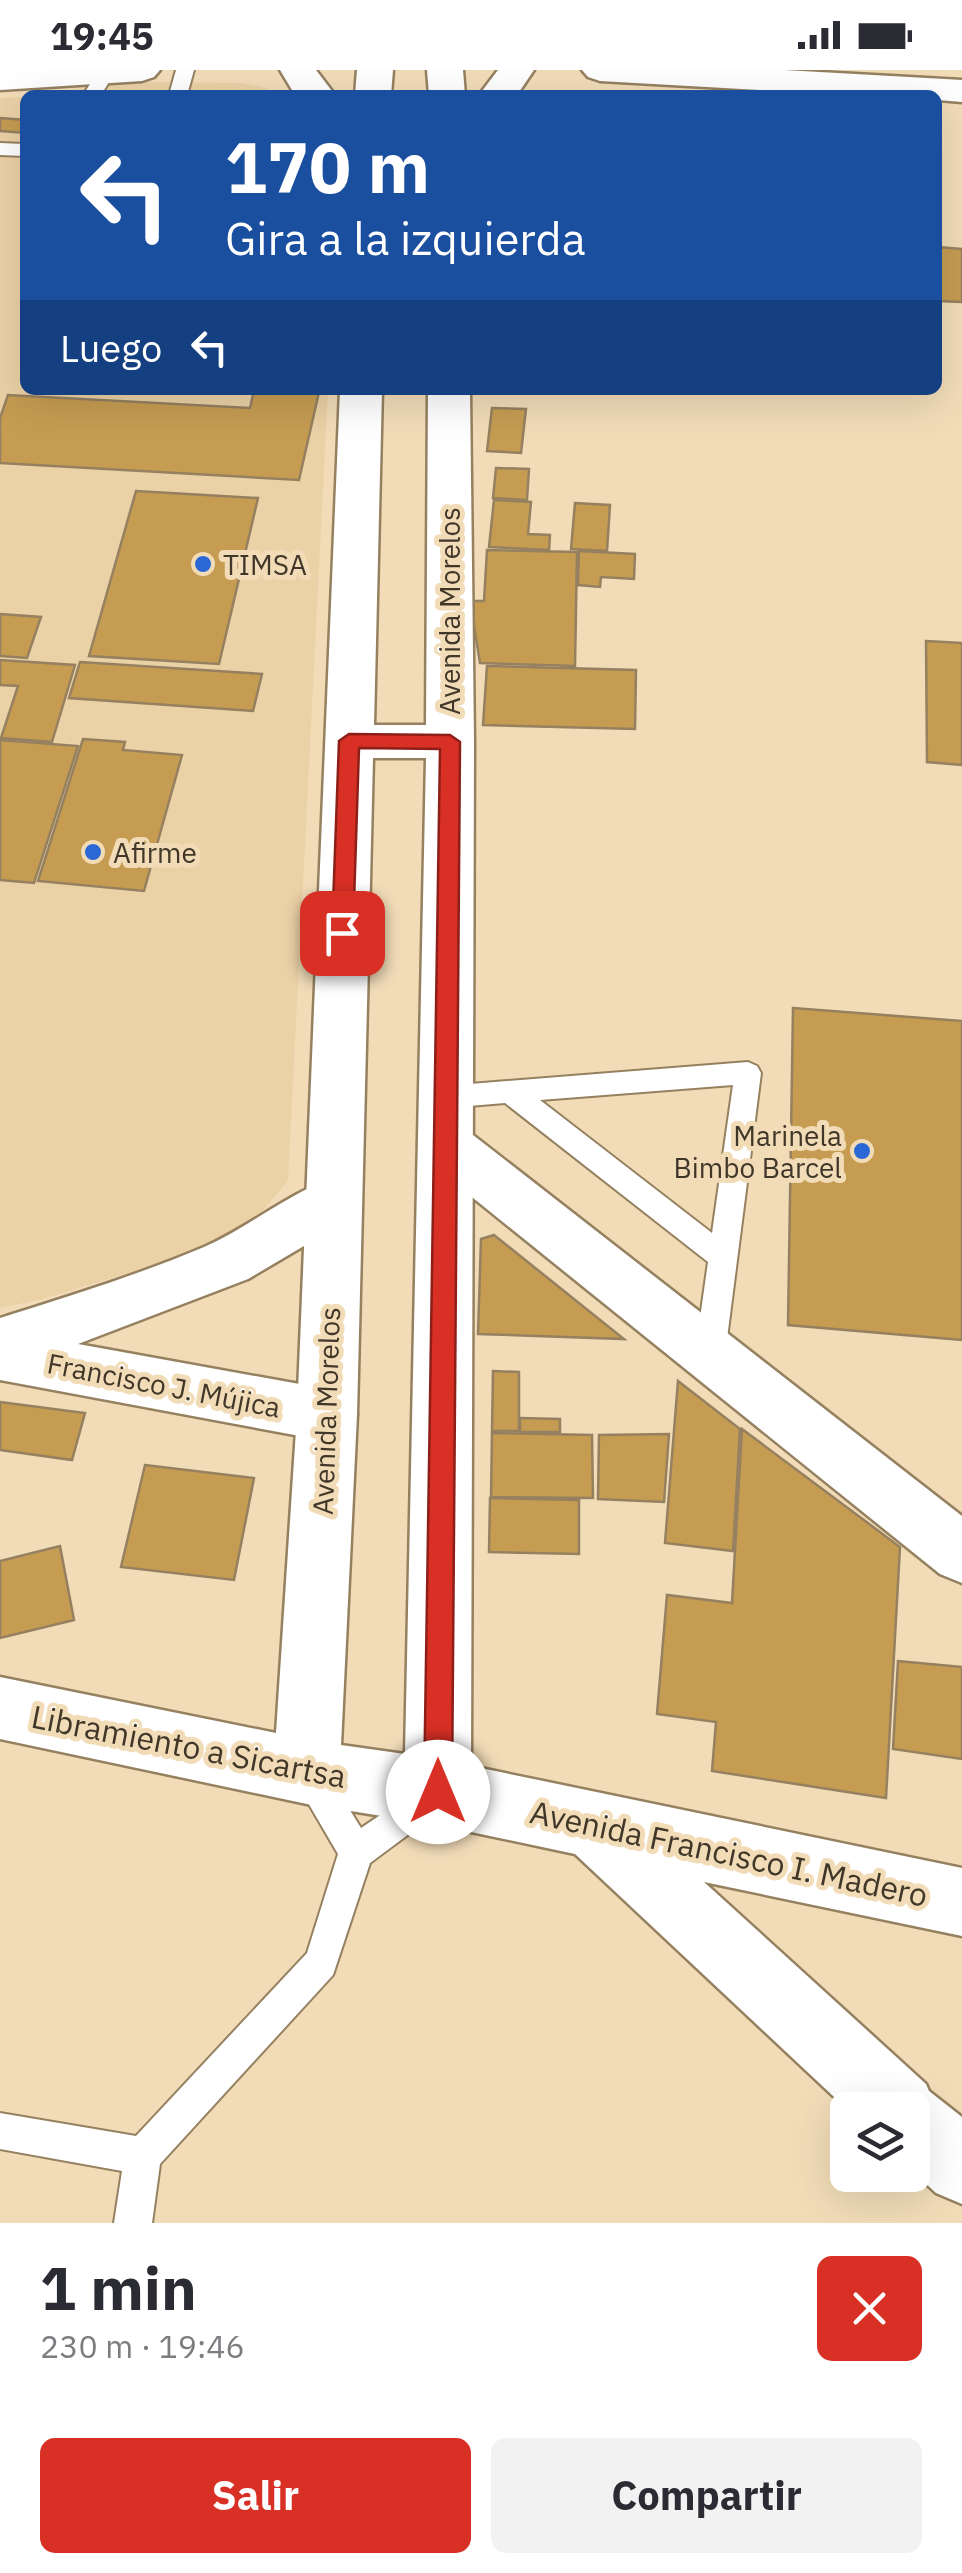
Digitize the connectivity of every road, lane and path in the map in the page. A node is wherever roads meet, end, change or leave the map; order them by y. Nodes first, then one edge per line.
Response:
1 (142, 70) edge
2 (274, 70) edge
3 (298, 70) edge
4 (600, 70) edge
5 (776, 76) edge
6 (0, 79) edge
7 (99, 83) edge
8 (313, 90) edge
9 (962, 91) edge
10 (361, 395) edge
11 (449, 395) edge
12 (349, 741) junction
13 (450, 742) junction
14 (510, 1092) junction
15 (445, 1120) junction
16 (333, 1201) junction
17 (722, 1257) junction
18 (0, 1343) edge
19 (710, 1354) junction
20 (0, 1355) edge
21 (327, 1415) junction
22 (962, 1554) edge
23 (0, 1708) edge
24 (306, 1772) junction
25 (438, 1792) junction
26 (592, 1824) junction
27 (356, 1852) junction
28 (962, 1902) edge
29 (881, 2092) edge
30 (0, 2131) edge
31 (930, 2138) edge
32 (143, 2156) junction
33 (962, 2167) edge
34 (133, 2223) edge

1 - 7 main road
2 - 3 main road
3 - 8 main road
4 - 5 main road
5 - 9 main road
6 - 7 main road
10 - 12 main road, Avenida Morelos
11 - 13 main road, Avenida Morelos
12 - 13 main road
12 - 16 main road, Avenida Morelos
13 - 15 main road, Avenida Morelos
14 - 15 lane
14 - 17 lane
14 - 17 lane
15 - 19 main road
15 - 25 main road, Avenida Morelos
16 - 18 main road, Francisco J. Mújica
16 - 21 main road, Avenida Morelos
17 - 19 lane
19 - 22 main road
20 - 21 main road, Francisco J. Mújica
21 - 24 main road, Avenida Morelos
23 - 24 main road, Libramiento a Sicartsa
24 - 25 main road, Libramiento a Sicartsa
24 - 27 lane
25 - 26 main road, Avenida Francisco I. Madero
25 - 27 lane
26 - 28 main road, Avenida Francisco I. Madero
26 - 29 main road
27 - 32 lane
30 - 32 lane
31 - 33 main road
32 - 34 lane

